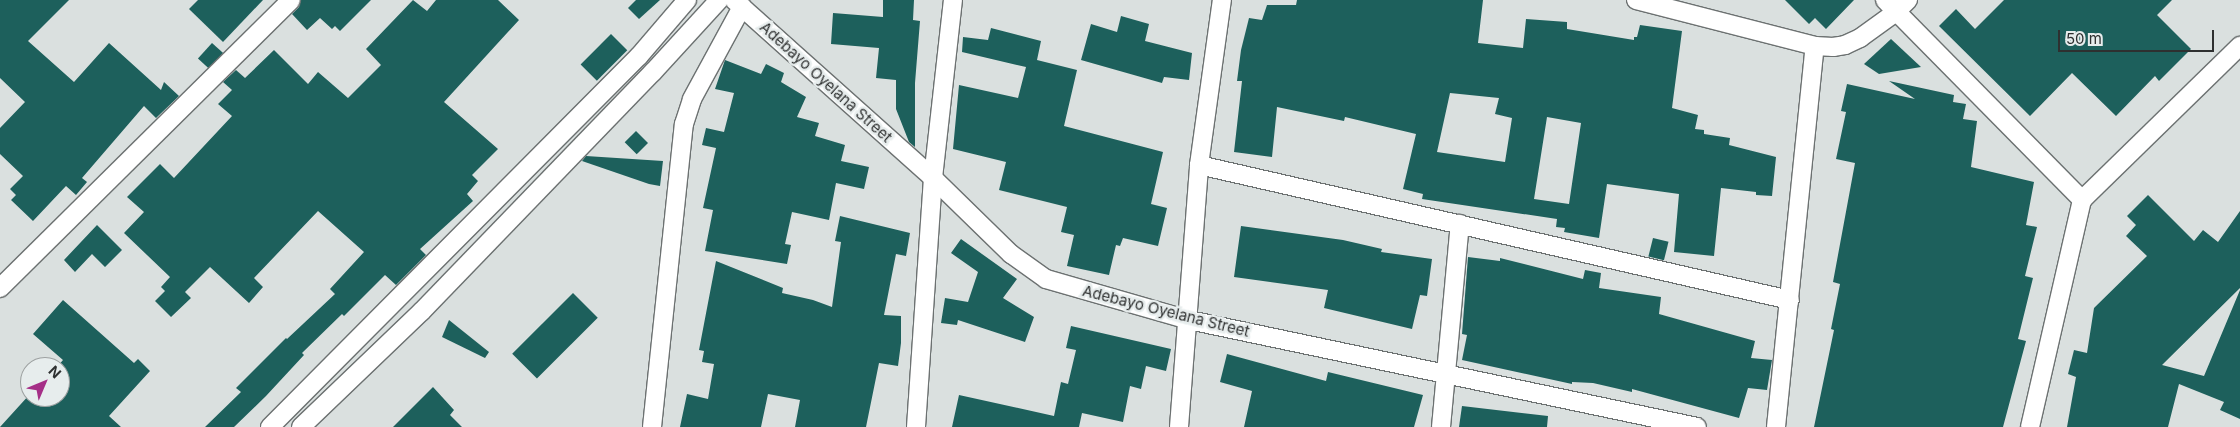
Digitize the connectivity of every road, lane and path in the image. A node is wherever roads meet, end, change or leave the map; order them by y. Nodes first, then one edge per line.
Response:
1 (291, 0) edge
2 (687, 0) edge
3 (719, 0) edge
4 (953, 0) edge
5 (1222, 0) edge
6 (1636, 0) edge
7 (738, 4) edge
8 (1896, 4) edge
9 (1815, 46) junction
10 (2240, 46) edge
11 (1199, 165) junction
12 (933, 178) junction
13 (2082, 200) junction
14 (1460, 224) junction
15 (0, 288) edge
16 (1790, 300) junction
17 (1189, 320) junction
18 (325, 372) junction
19 (1446, 374) junction
20 (342, 388) junction
21 (270, 427) edge
22 (302, 427) edge
23 (652, 427) edge
24 (916, 427) edge
25 (1179, 427) edge
26 (1441, 427) edge
27 (1697, 427) edge
28 (1776, 427) edge
29 (2030, 427) edge

1 - 15 street
2 - 18 street
3 - 20 street
4 - 12 street
5 - 11 street
6 - 9 street
7 - 12 street, Adebayo Oyelana Street
7 - 23 street
8 - 9 street
8 - 13 street
9 - 16 street
10 - 13 street
11 - 14 street
11 - 17 street
12 - 17 street, Adebayo Oyelana Street
12 - 24 street
13 - 29 street
14 - 16 street
14 - 19 street
16 - 28 street
17 - 19 street, Adebayo Oyelana Street
17 - 25 street
18 - 20 street
18 - 21 street
19 - 26 street
19 - 27 street, Adebayo Oyelana Street
20 - 22 street

